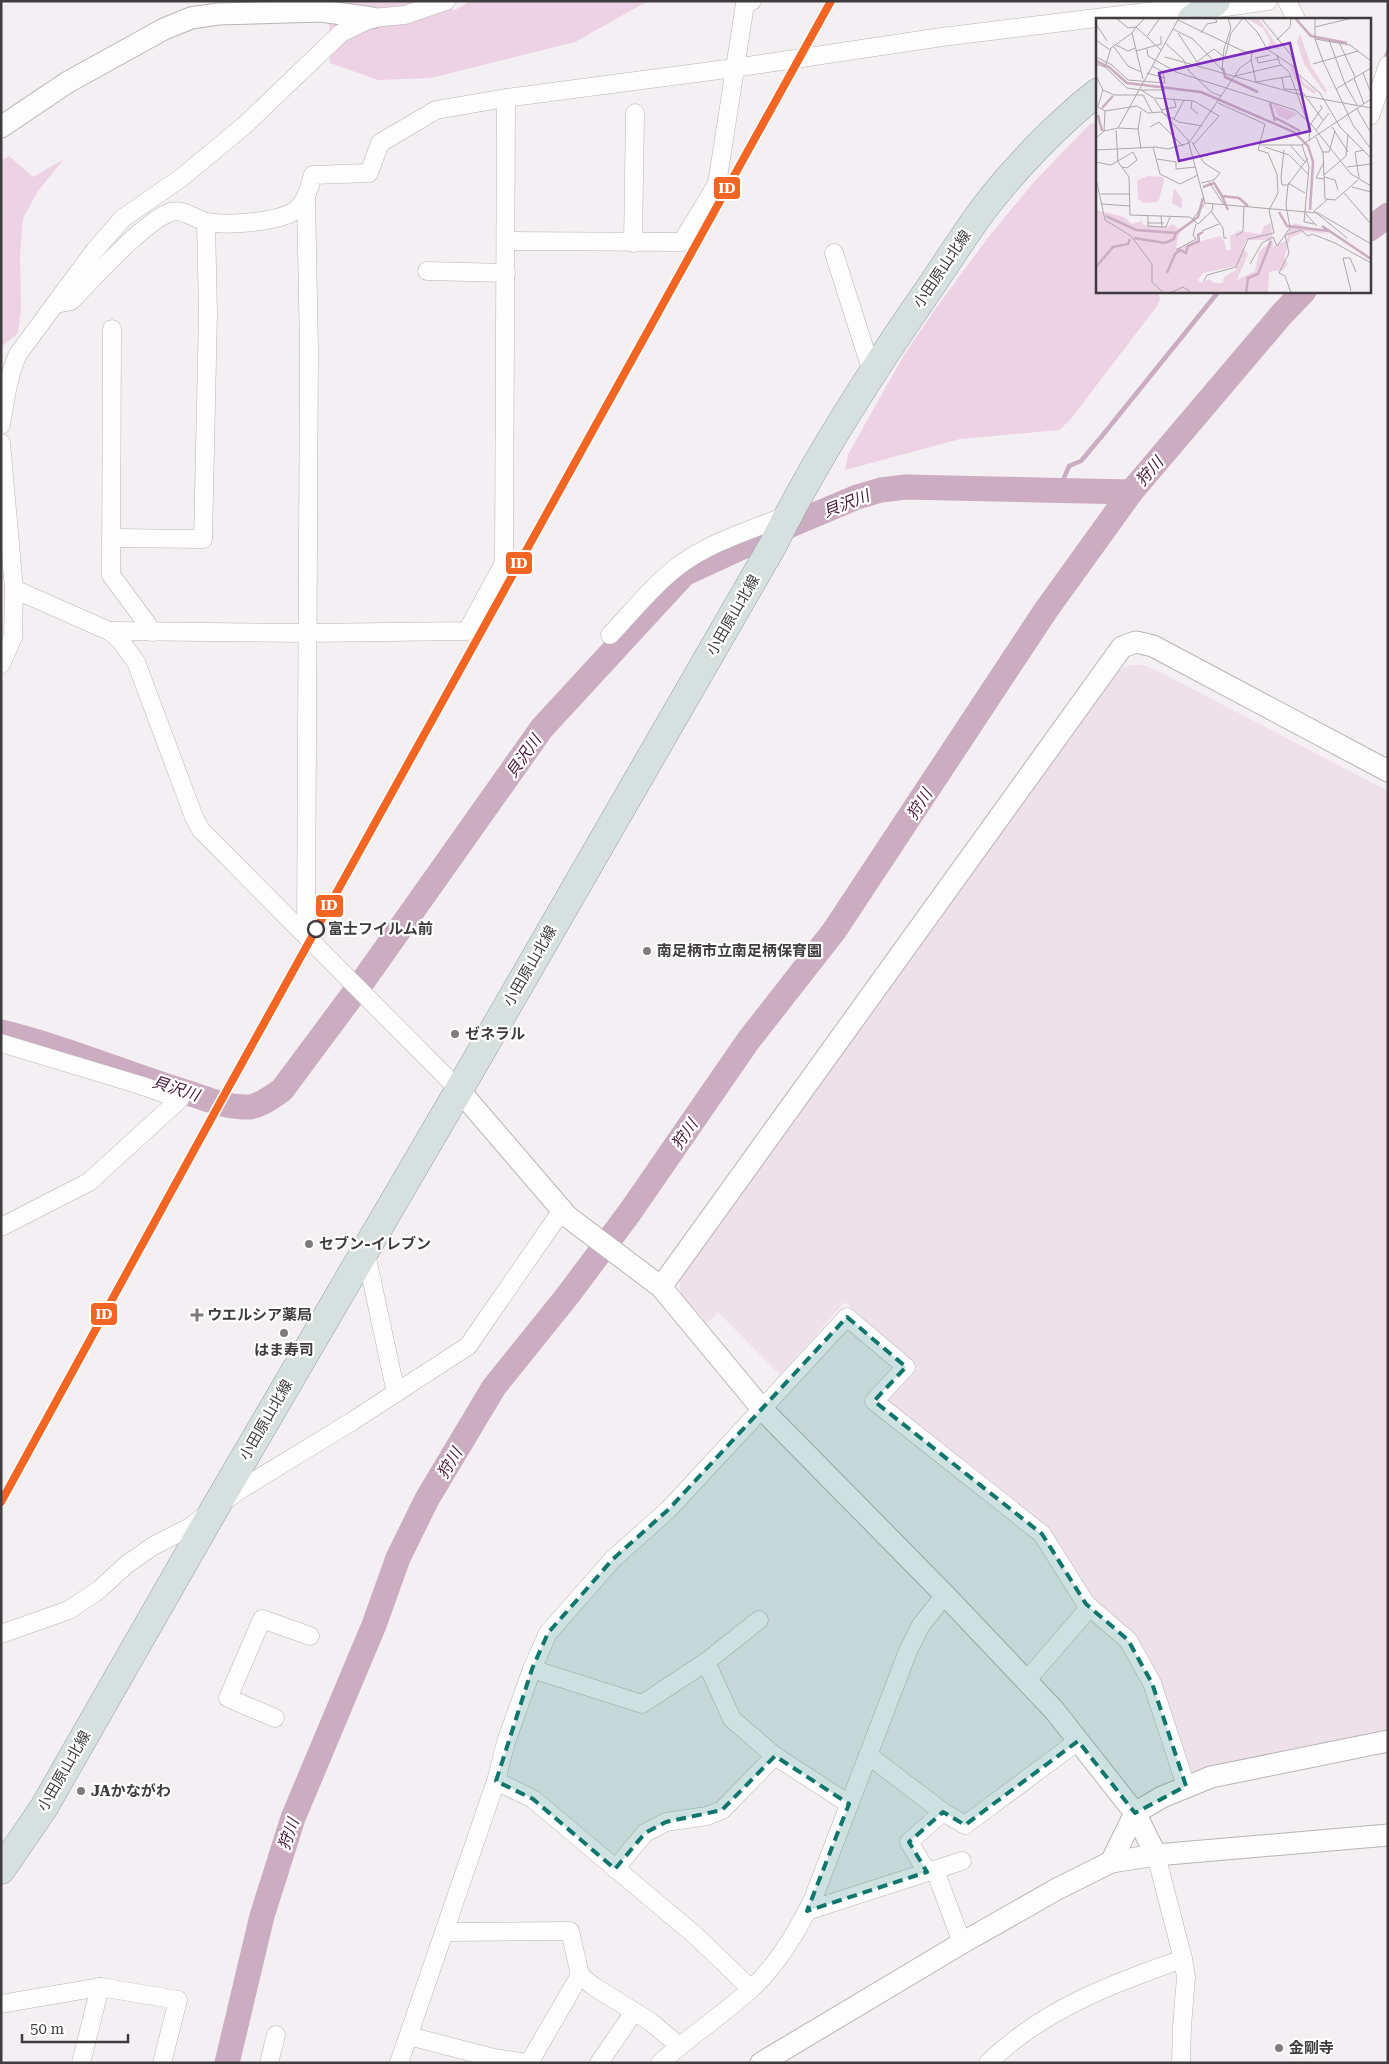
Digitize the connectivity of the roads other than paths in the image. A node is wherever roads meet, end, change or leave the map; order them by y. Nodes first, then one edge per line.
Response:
1 (446, 1) edge
2 (752, 1) edge
3 (1268, 1) edge
4 (1287, 1) edge
5 (1215, 11) edge
6 (372, 18) junction
7 (1096, 18) edge
8 (1097, 18) edge
9 (1296, 18) edge
10 (1388, 65) edge
11 (734, 68) junction
12 (1096, 93) edge
13 (506, 98) junction
14 (1372, 110) edge
15 (635, 113) dead end
16 (1, 127) edge
17 (306, 198) junction
18 (206, 222) junction
19 (506, 241) junction
20 (633, 243) junction
21 (834, 254) dead end
22 (427, 271) dead end
23 (506, 273) junction
24 (56, 304) junction
25 (112, 329) dead end
26 (18, 354) junction
27 (1, 365) edge
28 (872, 372) junction
29 (1, 425) edge
30 (1, 442) edge
31 (788, 515) junction
32 (111, 538) junction
33 (14, 589) junction
34 (109, 631) junction
35 (153, 632) junction
36 (307, 633) junction
37 (610, 635) dead end
38 (1, 664) edge
39 (1388, 771) edge
40 (306, 934) junction
41 (1, 1044) edge
42 (459, 1090) junction
43 (565, 1214) junction
44 (1, 1227) edge
45 (366, 1249) junction
46 (657, 1284) junction
47 (396, 1393) junction
48 (763, 1410) junction
49 (215, 1508) junction
50 (946, 1595) junction
51 (1090, 1607) junction
52 (759, 1620) dead end
53 (1, 1634) edge
54 (310, 1636) dead end
55 (706, 1662) junction
56 (532, 1669) junction
57 (1026, 1681) junction
58 (275, 1718) dead end
59 (1078, 1741) junction
60 (1388, 1741) edge
61 (868, 1755) junction
62 (775, 1756) junction
63 (496, 1781) junction
64 (1186, 1786) junction
65 (849, 1804) junction
66 (943, 1812) junction
67 (1134, 1813) junction
68 (1388, 1835) edge
69 (1156, 1855) junction
70 (962, 1861) dead end
71 (1111, 1862) junction
72 (615, 1869) junction
73 (1, 1870) edge
74 (931, 1871) junction
75 (807, 1911) junction
76 (445, 1932) junction
77 (962, 1943) junction
78 (1183, 1959) junction
79 (580, 1975) junction
80 (100, 1987) junction
81 (751, 1989) junction
82 (1, 2004) edge
83 (634, 2012) junction
84 (276, 2034) dead end
85 (409, 2036) junction
86 (679, 2046) junction
87 (81, 2063) edge
88 (162, 2063) edge
89 (269, 2063) edge
90 (399, 2063) edge
91 (528, 2063) edge
92 (599, 2063) edge
93 (660, 2063) edge
94 (761, 2063) edge
95 (988, 2063) edge
96 (1181, 2063) edge

1 - 6 street
2 - 11 street
3 - 5 street
4 - 9 street
5 - 8 street
6 - 16 street
6 - 24 street
7 - 11 street
10 - 14 street
11 - 13 street
11 - 20 street
12 - 28 main road, 小田原山北線
13 - 17 street
13 - 19 street
15 - 20 street
17 - 18 street
17 - 36 street
18 - 24 street
18 - 32 street
19 - 20 street
19 - 23 street
21 - 28 street
22 - 23 street
23 - 36 street
24 - 26 street
25 - 32 street
26 - 27 street
26 - 29 street
28 - 31 main road, 小田原山北線
30 - 33 street
31 - 37 street
31 - 42 main road, 小田原山北線
32 - 35 street
33 - 34 street
33 - 38 street
34 - 35 street
34 - 40 street
35 - 36 street
36 - 40 street
39 - 46 street
40 - 42 street
41 - 44 street
42 - 43 street
42 - 45 main road, 小田原山北線
43 - 46 street
43 - 47 street
45 - 47 street
45 - 49 main road, 小田原山北線
46 - 48 street
47 - 49 street
48 - 50 street
48 - 51 street
48 - 56 street
49 - 53 street
49 - 73 main road, 小田原山北線
50 - 57 street
50 - 61 street
51 - 57 street
51 - 64 street
52 - 55 street
54 - 58 street
55 - 56 street
55 - 62 street
56 - 63 street
57 - 59 street
59 - 66 street
59 - 67 street
60 - 64 street
61 - 65 street
61 - 66 street
62 - 65 street
62 - 72 street
63 - 72 street
63 - 76 street
64 - 67 street
65 - 75 street
66 - 74 street
67 - 69 street
67 - 71 street
68 - 69 street
69 - 71 street
69 - 78 street
70 - 74 street
71 - 77 street
72 - 81 street
74 - 75 street
74 - 77 street
75 - 81 street
76 - 79 street
76 - 85 street
77 - 94 street
78 - 95 street
78 - 96 street
79 - 83 street
79 - 91 street
80 - 82 street
80 - 87 street
80 - 88 street
81 - 86 street
83 - 86 street
83 - 92 street
84 - 89 street
85 - 90 street
85 - 91 street
86 - 93 street

